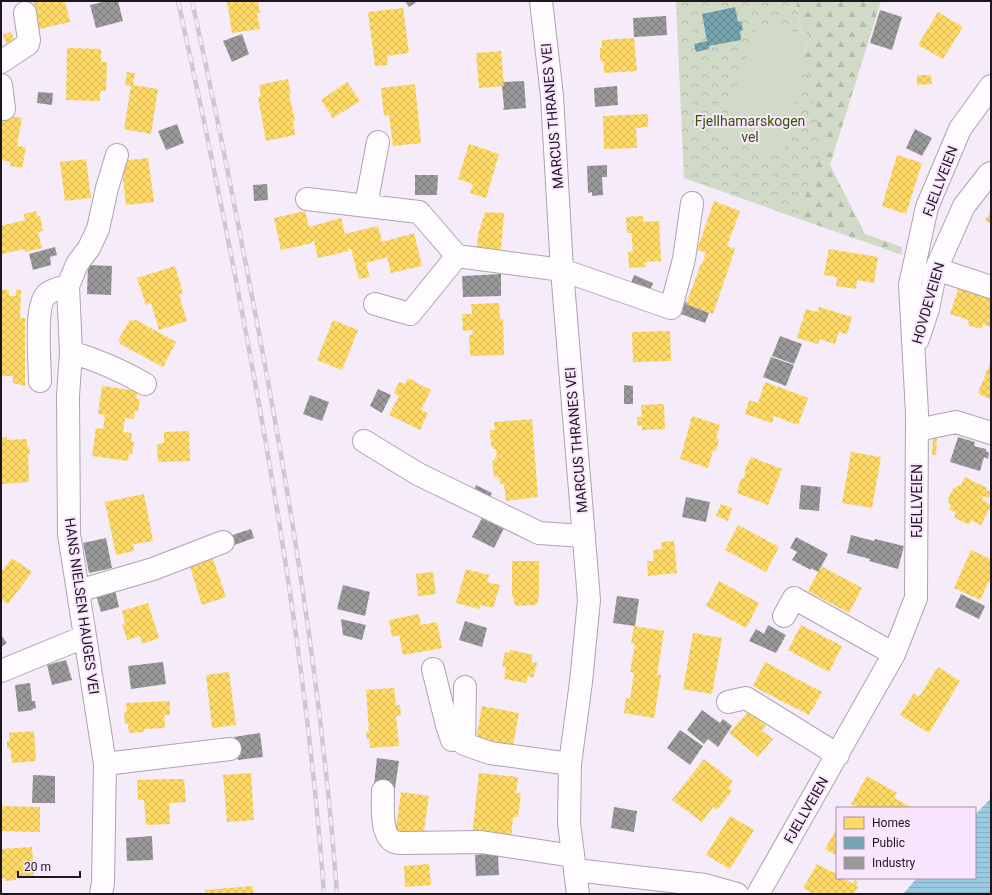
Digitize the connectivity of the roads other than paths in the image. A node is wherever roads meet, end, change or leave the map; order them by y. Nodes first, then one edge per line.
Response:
1 (541, 1) edge
2 (25, 13) dead end
3 (1, 62) edge
4 (1, 85) edge
5 (991, 86) edge
6 (4, 109) dead end
7 (378, 142) dead end
8 (117, 155) dead end
9 (991, 173) edge
10 (307, 199) dead end
11 (692, 203) dead end
12 (366, 205) junction
13 (457, 256) junction
14 (936, 269) junction
15 (562, 270) junction
16 (68, 286) junction
17 (991, 287) edge
18 (375, 304) dead end
19 (71, 352) junction
20 (914, 353) junction
21 (40, 381) dead end
22 (145, 384) dead end
23 (917, 430) junction
24 (991, 433) edge
25 (364, 441) dead end
26 (584, 536) junction
27 (223, 542) dead end
28 (78, 591) junction
29 (784, 616) dead end
30 (84, 637) junction
31 (894, 654) junction
32 (433, 669) dead end
33 (1, 672) edge
34 (465, 687) dead end
35 (728, 702) dead end
36 (452, 740) junction
37 (230, 749) dead end
38 (838, 755) junction
39 (105, 764) junction
40 (570, 764) junction
41 (383, 791) dead end
42 (577, 878) edge
43 (101, 894) edge
44 (737, 894) edge
45 (758, 894) edge

1 - 15 street, MARCUS THRANES VEI
2 - 3 street
4 - 6 street
5 - 20 street, FJELLVEIEN
7 - 12 street
8 - 16 street
9 - 14 street, HOVDEVEIEN
10 - 12 street
11 - 15 street
12 - 13 street
13 - 15 street
13 - 18 street
14 - 17 street
14 - 20 street, HOVDEVEIEN
15 - 26 street, MARCUS THRANES VEI
16 - 19 street, HANS NIELSEN HAUGES VEI
16 - 21 street
19 - 22 street
19 - 28 street, HANS NIELSEN HAUGES VEI
20 - 23 street, FJELLVEIEN
23 - 24 street
23 - 31 street, FJELLVEIEN
25 - 26 street
26 - 40 street, MARCUS THRANES VEI
27 - 28 street
28 - 30 street, HANS NIELSEN HAUGES VEI
29 - 31 street
30 - 33 street
30 - 39 street, HANS NIELSEN HAUGES VEI
31 - 38 street, FJELLVEIEN
32 - 36 street
34 - 36 street
35 - 38 street
36 - 40 street
37 - 39 street
38 - 45 street, FJELLVEIEN
39 - 43 street, HANS NIELSEN HAUGES VEI
40 - 42 street, MARCUS THRANES VEI
41 - 42 street
42 - 44 street

